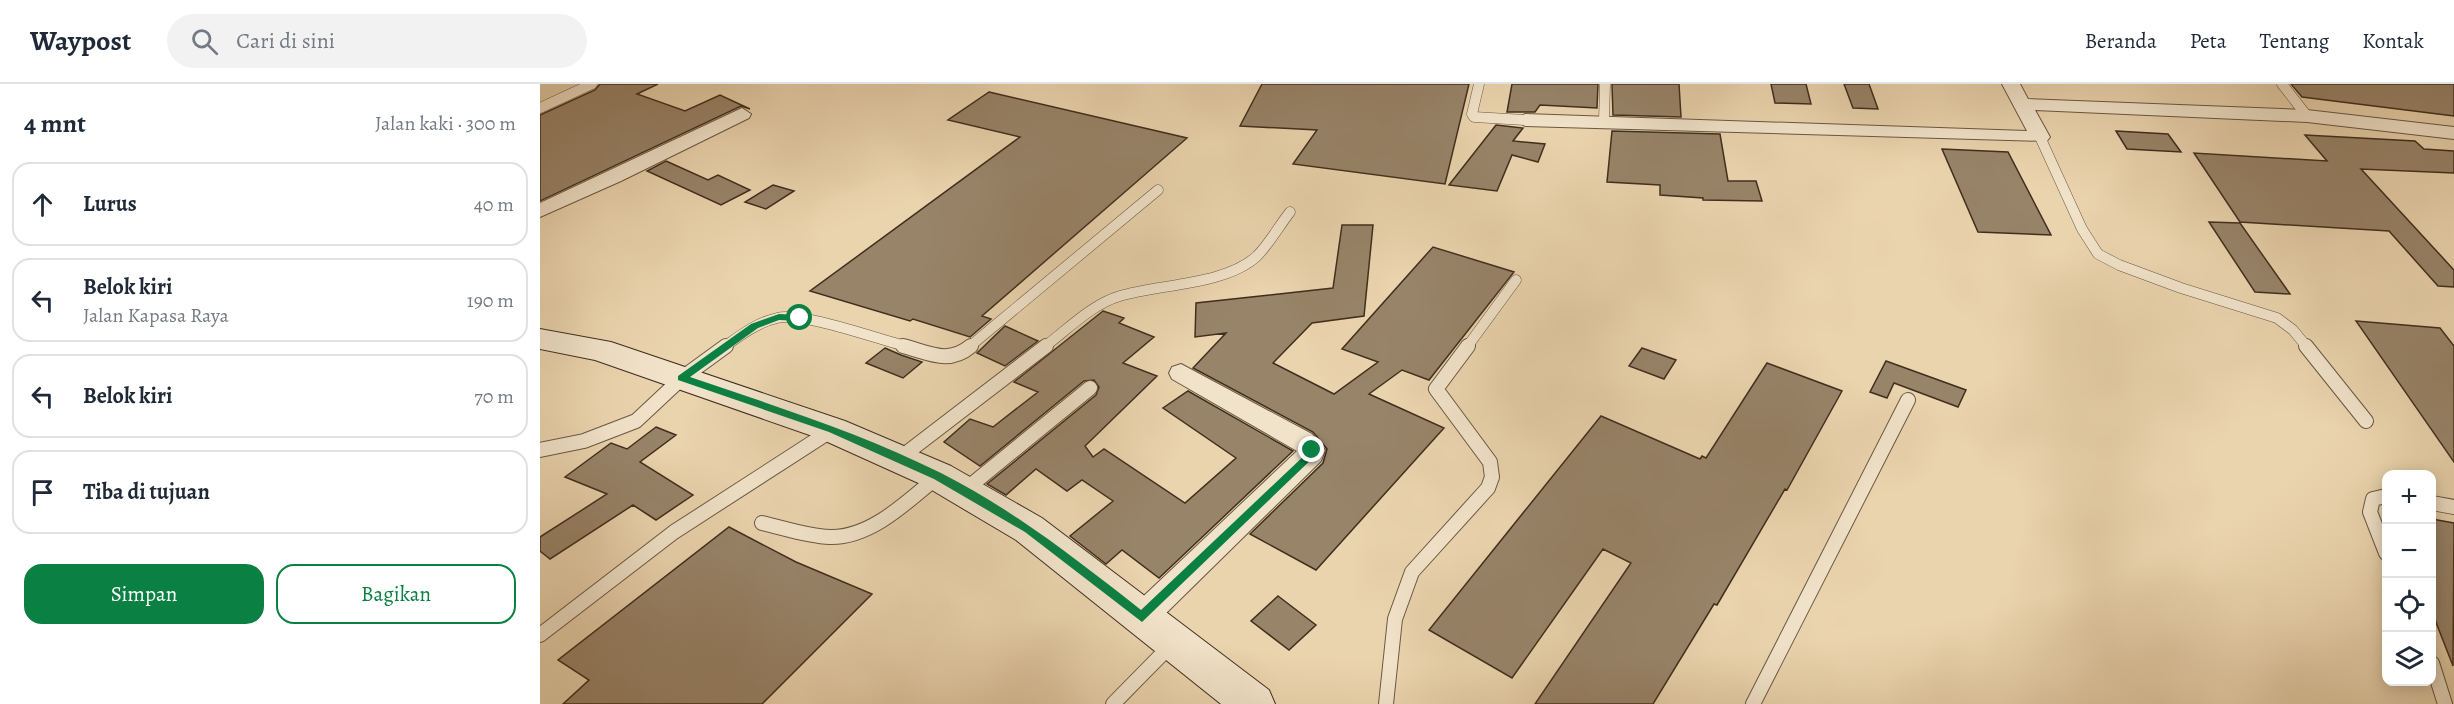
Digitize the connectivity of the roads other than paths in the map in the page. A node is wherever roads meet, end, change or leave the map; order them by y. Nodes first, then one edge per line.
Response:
1 (592, 84) edge
2 (1479, 84) edge
3 (1605, 84) edge
4 (2011, 84) edge
5 (2282, 84) edge
6 (2022, 104) junction
7 (540, 108) edge
8 (742, 114) dead end
9 (2307, 116) junction
10 (1525, 120) joint
11 (1604, 122) junction
12 (2454, 134) edge
13 (2040, 137) junction
14 (1158, 190) dead end
15 (540, 211) edge
16 (1290, 212) dead end
17 (1516, 280) dead end
18 (540, 339) edge
19 (1181, 373) dead end
20 (682, 378) junction
21 (1090, 388) dead end
22 (1908, 399) dead end
23 (2366, 421) dead end
24 (833, 430) junction
25 (540, 450) edge
26 (899, 459) junction
27 (951, 484) junction
28 (2382, 497) edge
29 (2436, 504) edge
30 (2454, 507) edge
31 (762, 523) dead end
32 (2382, 543) edge
33 (1142, 617) junction
34 (540, 635) edge
35 (1174, 642) junction
36 (2436, 676) edge
37 (1113, 704) edge
38 (1254, 704) edge
39 (1386, 704) edge
40 (1753, 704) edge
41 (2445, 704) edge

1 - 7 lane
2 - 10 lane
3 - 11 lane
4 - 6 street
5 - 9 lane
6 - 9 street
6 - 13 street
8 - 15 street
9 - 12 street
10 - 11 street
11 - 13 street
13 - 23 lane
14 - 20 lane
16 - 26 lane
17 - 39 lane
18 - 20 main road
19 - 33 street
20 - 24 main road
20 - 25 lane
21 - 27 lane
22 - 40 lane
24 - 26 main road
24 - 34 lane
26 - 27 main road
27 - 31 lane
27 - 33 main road
28 - 32 lane
29 - 30 lane
33 - 35 main road
35 - 37 lane
35 - 38 main road
36 - 41 lane

